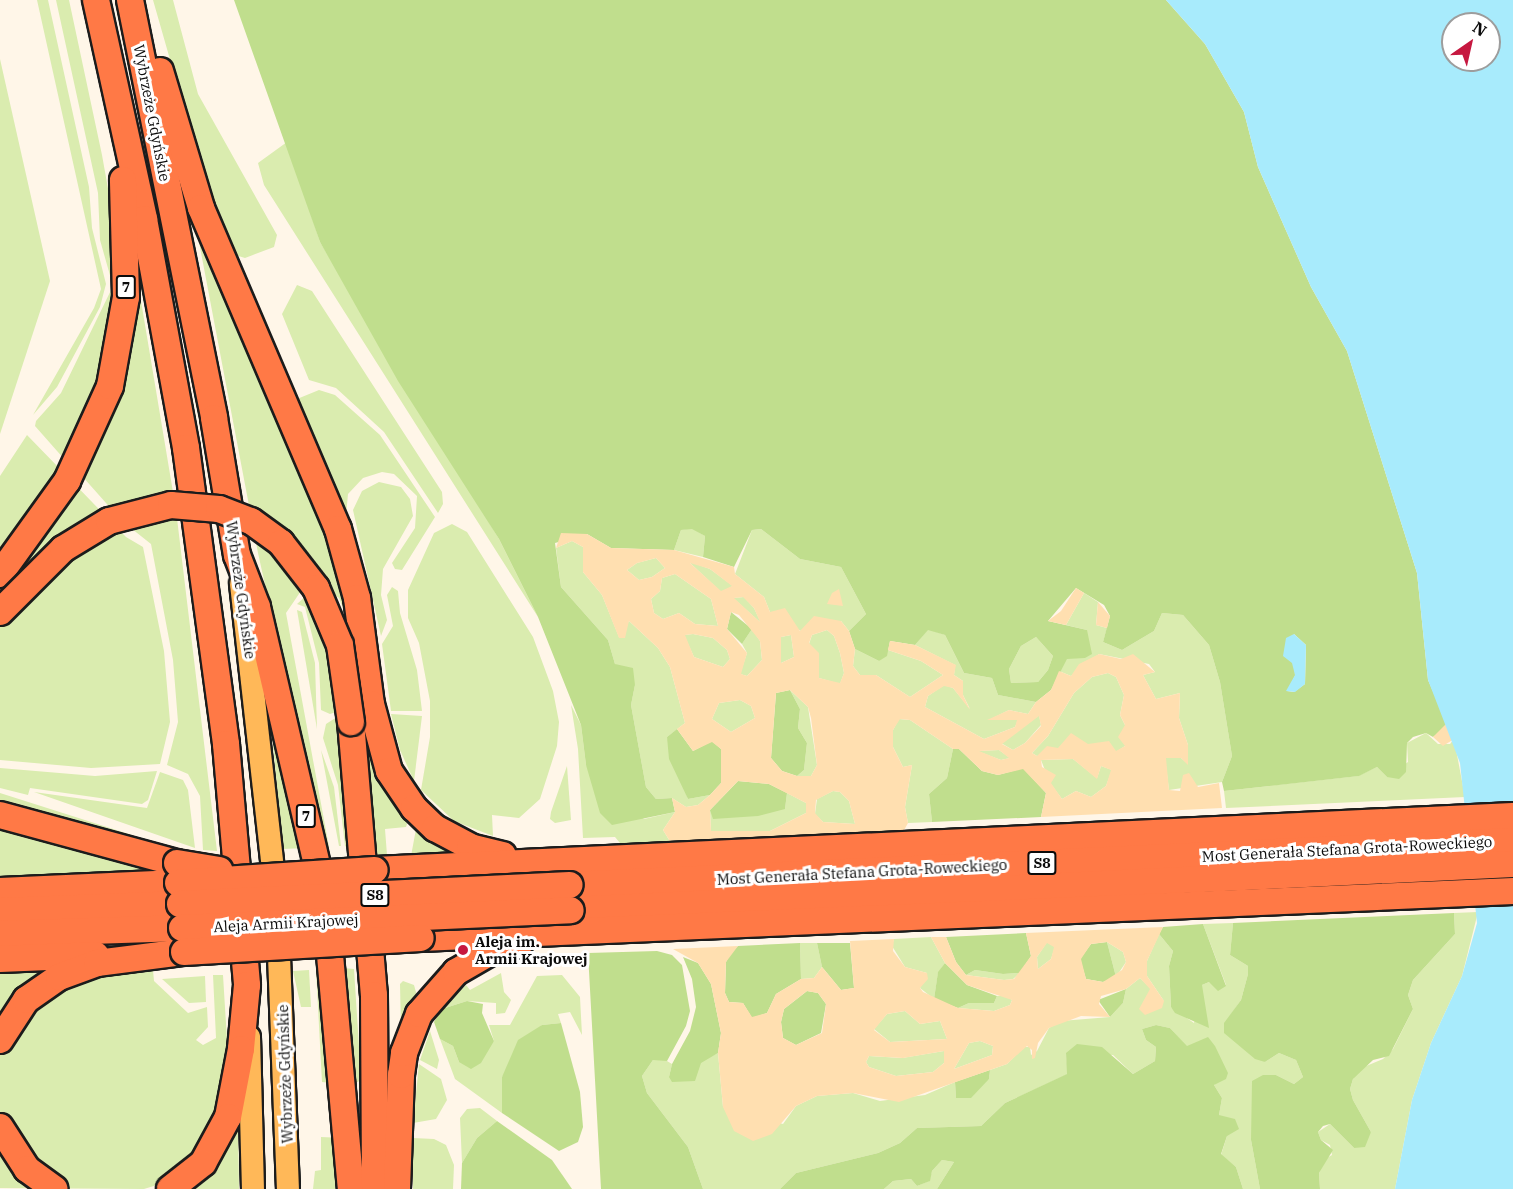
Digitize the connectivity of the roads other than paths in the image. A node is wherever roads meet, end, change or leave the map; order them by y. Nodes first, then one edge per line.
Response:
1 (96, 0) edge
2 (130, 0) edge
3 (140, 0) edge
4 (119, 108) junction
5 (237, 555) junction
6 (0, 574) edge
7 (0, 612) edge
8 (0, 815) edge
9 (1513, 816) edge
10 (1513, 841) edge
11 (1513, 864) edge
12 (0, 891) edge
13 (1513, 891) edge
14 (571, 897) junction
15 (180, 906) junction
16 (0, 910) edge
17 (0, 934) edge
18 (0, 959) edge
19 (247, 985) junction
20 (0, 1040) edge
21 (0, 1127) edge
22 (55, 1189) edge
23 (170, 1189) edge
24 (253, 1189) edge
25 (288, 1189) edge
26 (351, 1189) edge
27 (375, 1189) edge
28 (397, 1189) edge

1 - 4 highway, Wybrzeże Gdyńskie / 7
2 - 5 highway, Wybrzeże Gdyńskie / 7
3 - 14 highway
4 - 6 highway, 7
4 - 19 highway, Wybrzeże Gdyńskie
5 - 25 main road, Wybrzeże Gdyńskie
5 - 26 highway, 7
7 - 27 highway, bridge
8 - 15 highway
9 - 14 highway
10 - 14 highway, Most Generała Stefana Grota-Roweckiego / S8
11 - 14 highway, Most Generała Stefana Grota-Roweckiego / S8
12 - 15 highway
13 - 14 highway
14 - 15 highway, Aleja Armii Krajowej / S8, bridge
14 - 15 highway, bridge
14 - 15 highway, bridge
14 - 28 highway
15 - 16 highway, Aleja Armii Krajowej / S8
15 - 17 highway, Aleja Armii Krajowej / S8
15 - 18 highway
15 - 20 highway
19 - 23 highway
19 - 24 main road, Wybrzeże Gdyńskie
21 - 22 highway

